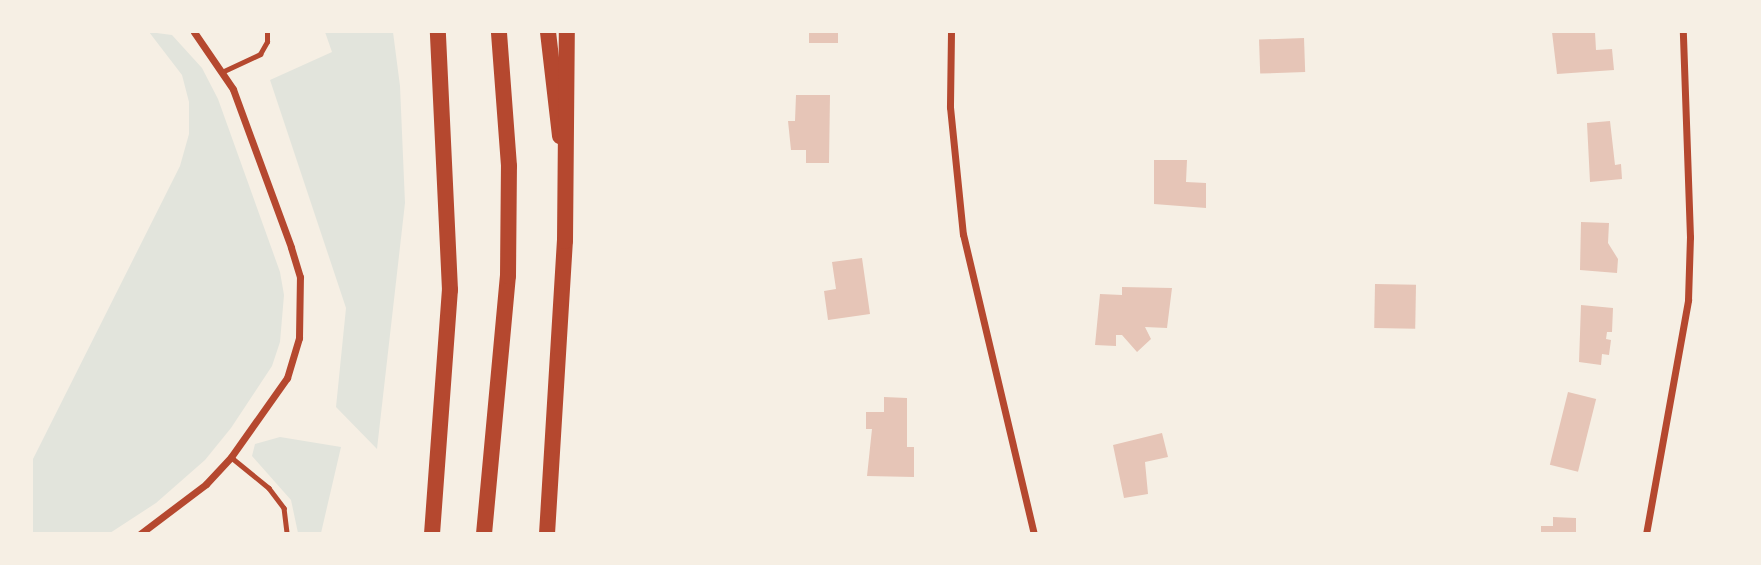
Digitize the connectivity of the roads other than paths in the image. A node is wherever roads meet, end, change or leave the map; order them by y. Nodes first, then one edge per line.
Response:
1 (194, 32) edge
2 (267, 32) edge
3 (438, 32) edge
4 (499, 32) edge
5 (548, 32) edge
6 (567, 32) edge
7 (951, 32) edge
8 (1684, 32) edge
9 (224, 71) junction
10 (564, 163) junction
11 (231, 457) junction
12 (140, 534) edge
13 (287, 534) edge
14 (432, 534) edge
15 (484, 534) edge
16 (547, 534) edge
17 (1034, 534) edge
18 (1646, 534) edge

1 - 9 street
2 - 9 lane
3 - 14 highway
4 - 15 highway
5 - 10 highway
6 - 10 highway
7 - 17 street
8 - 18 street
9 - 11 street
10 - 16 highway
11 - 12 street
11 - 13 lane

